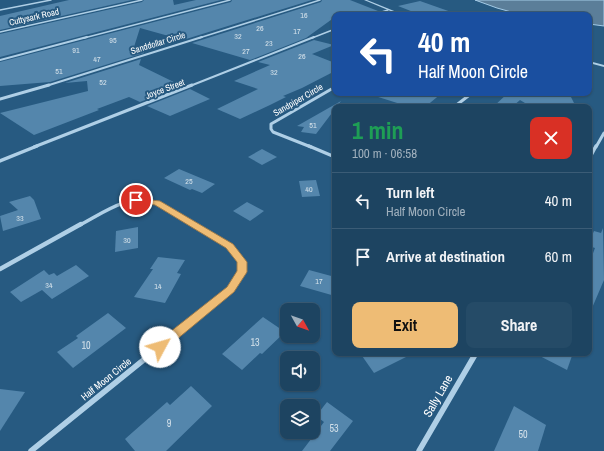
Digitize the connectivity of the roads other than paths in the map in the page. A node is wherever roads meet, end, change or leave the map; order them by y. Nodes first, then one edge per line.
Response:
1 (51, 0) edge
2 (142, 0) edge
3 (230, 0) edge
4 (320, 0) edge
5 (365, 0) edge
6 (0, 10) edge
7 (388, 10) junction
8 (382, 12) edge
9 (394, 12) edge
10 (332, 31) edge
11 (0, 32) edge
12 (0, 60) edge
13 (592, 63) edge
14 (604, 66) edge
15 (332, 89) edge
16 (468, 96) edge
17 (0, 99) edge
18 (458, 104) edge
19 (604, 133) edge
20 (592, 154) edge
21 (332, 156) edge
22 (0, 161) edge
23 (0, 269) edge
24 (474, 356) edge
25 (31, 451) edge
26 (419, 451) edge

1 - 6 street
2 - 11 street, Cuttysark Road
3 - 12 street
4 - 17 street, Sanddollar Circle
5 - 7 street
7 - 8 street
7 - 9 street
10 - 22 street, Joyce Street
13 - 14 street
15 - 21 street, Sandpiper Circle
16 - 18 street
19 - 20 street
23 - 25 street, Half Moon Circle
24 - 26 street, Sally Lane

